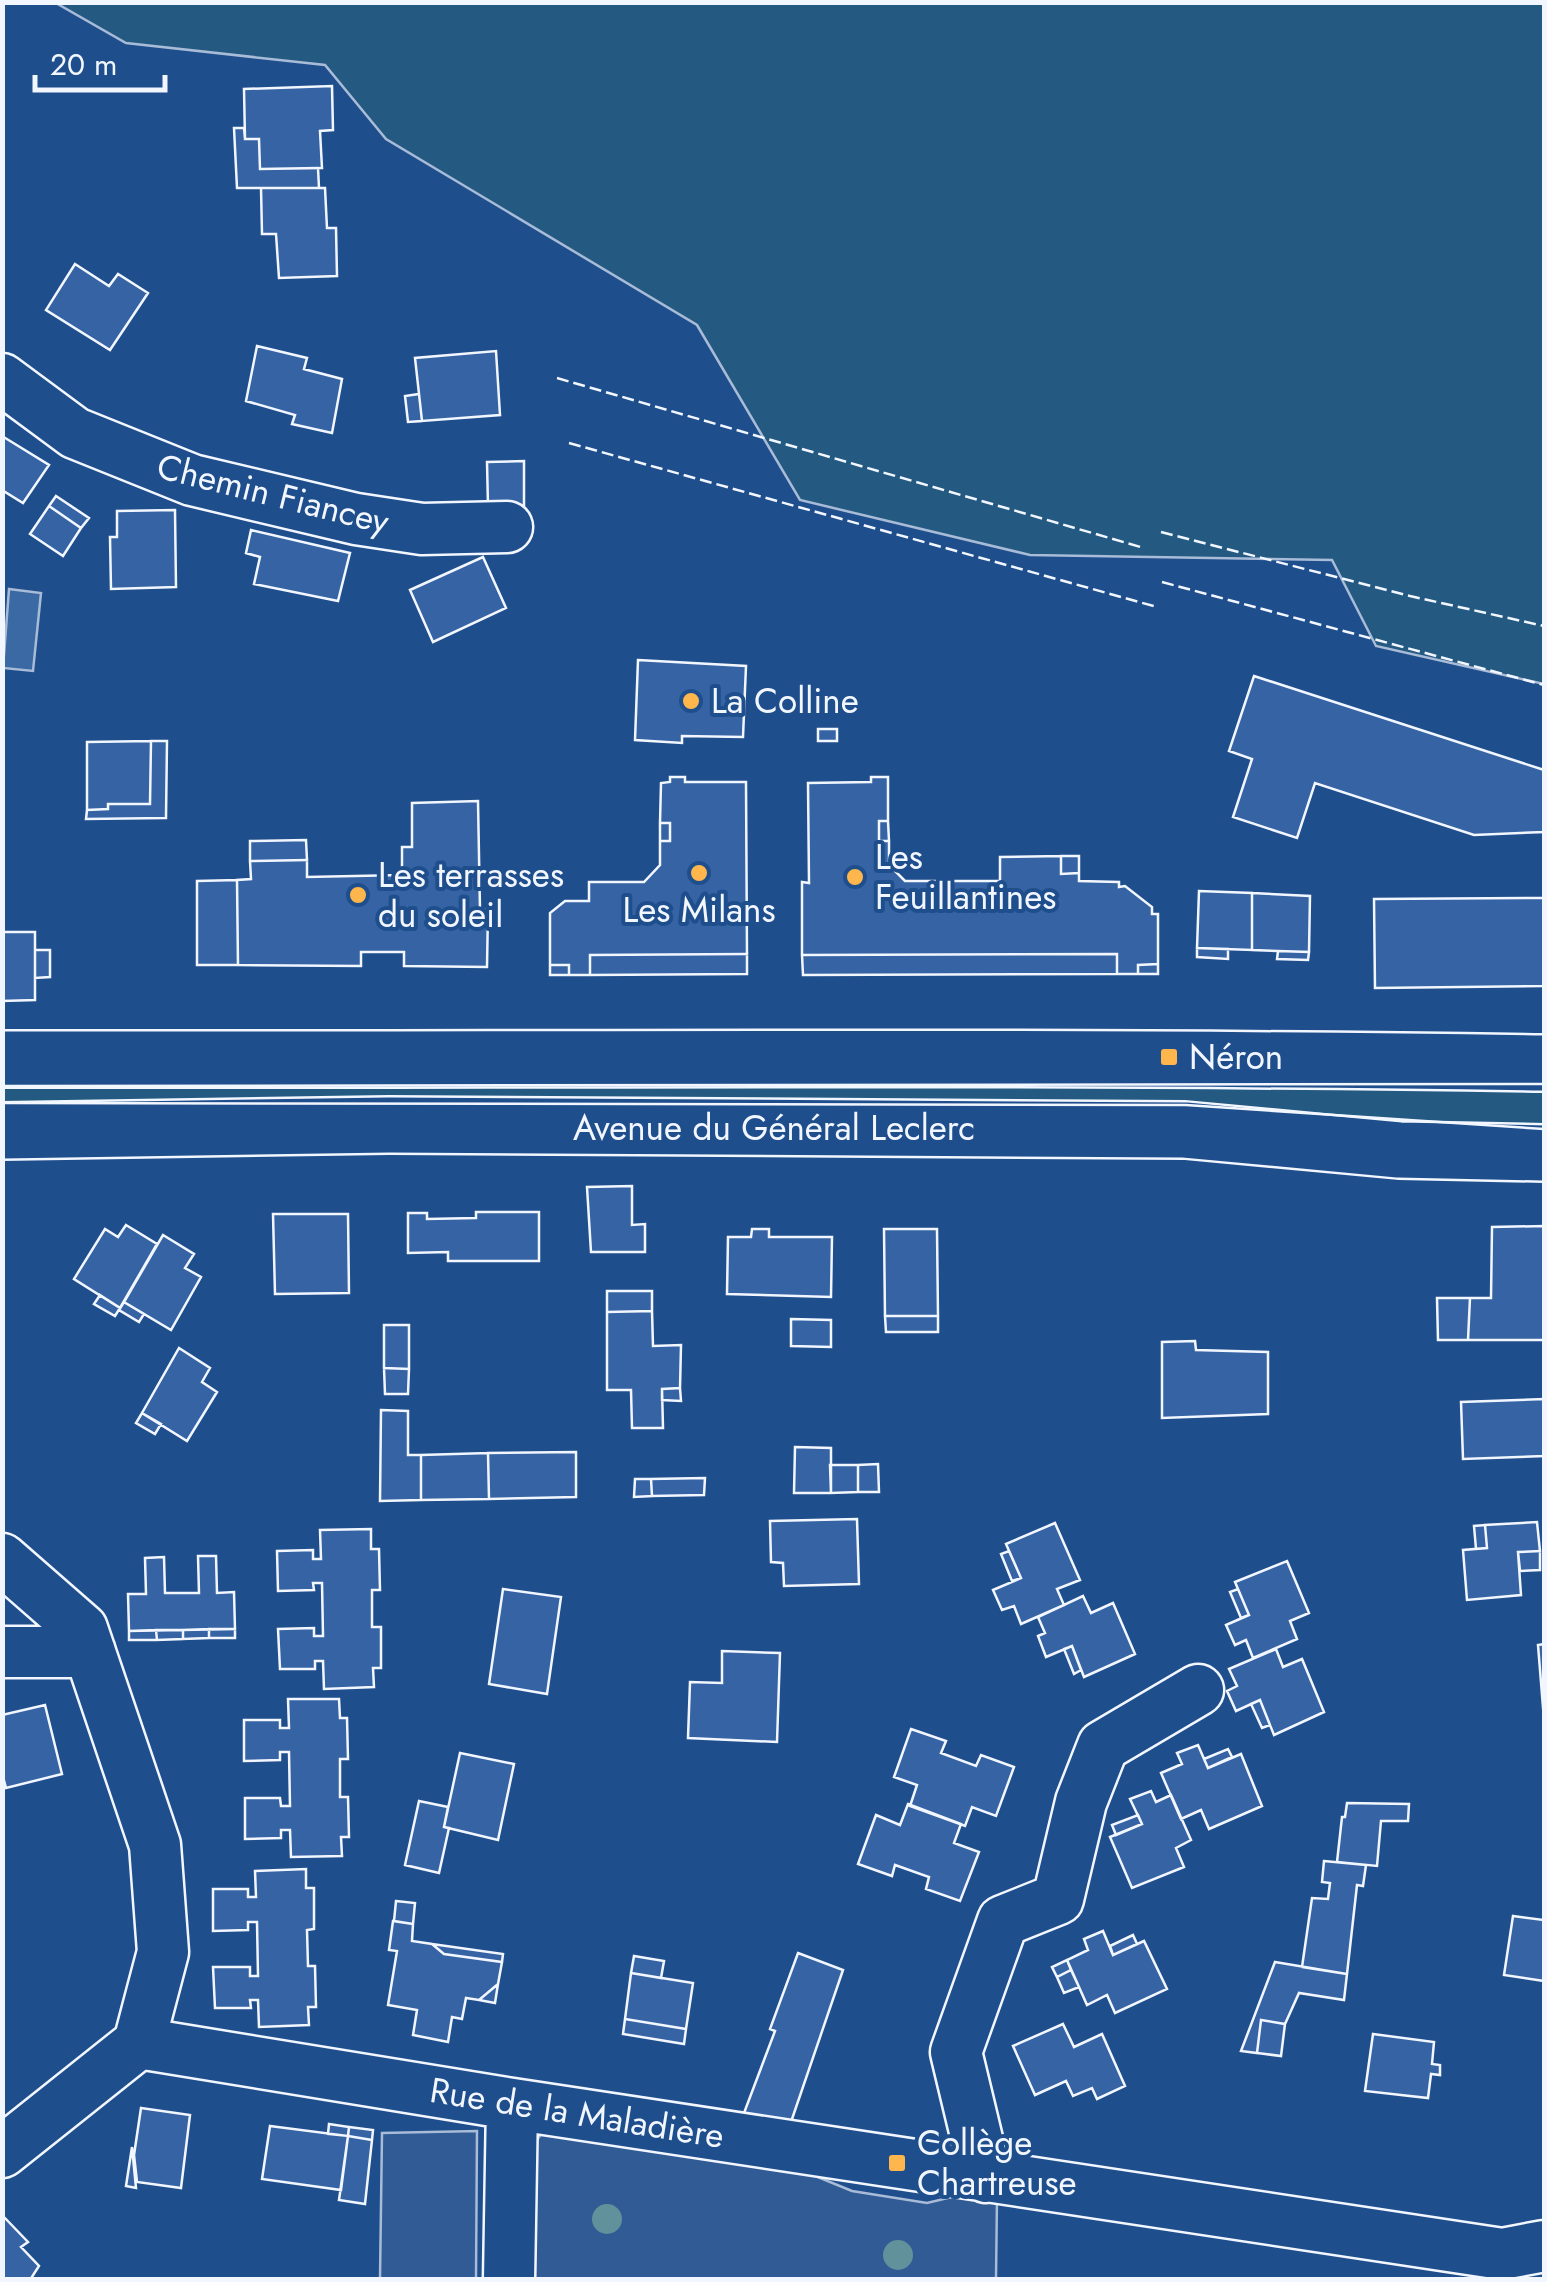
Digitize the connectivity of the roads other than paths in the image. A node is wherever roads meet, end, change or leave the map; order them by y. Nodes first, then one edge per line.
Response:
1 (2, 379) edge
2 (507, 527) dead end
3 (2, 1059) edge
4 (1544, 1063) edge
5 (2, 1131) edge
6 (1544, 1154) edge
7 (2, 1558) edge
8 (2, 1652) edge
9 (90, 1652) junction
10 (1198, 1690) dead end
11 (138, 2043) junction
12 (512, 2104) junction
13 (2, 2152) edge
14 (986, 2177) junction
15 (1544, 2246) edge
16 (508, 2280) edge

1 - 2 street, Chemin Fiancey
3 - 4 main road, Avenue du Général Leclerc
5 - 6 main road, Avenue du Général Leclerc
7 - 9 street
8 - 9 street
9 - 11 street
10 - 14 street
11 - 12 street, Rue de la Maladière
11 - 13 street
12 - 14 street, Rue de la Maladière
12 - 16 street
14 - 15 street, Rue de la Maladière

